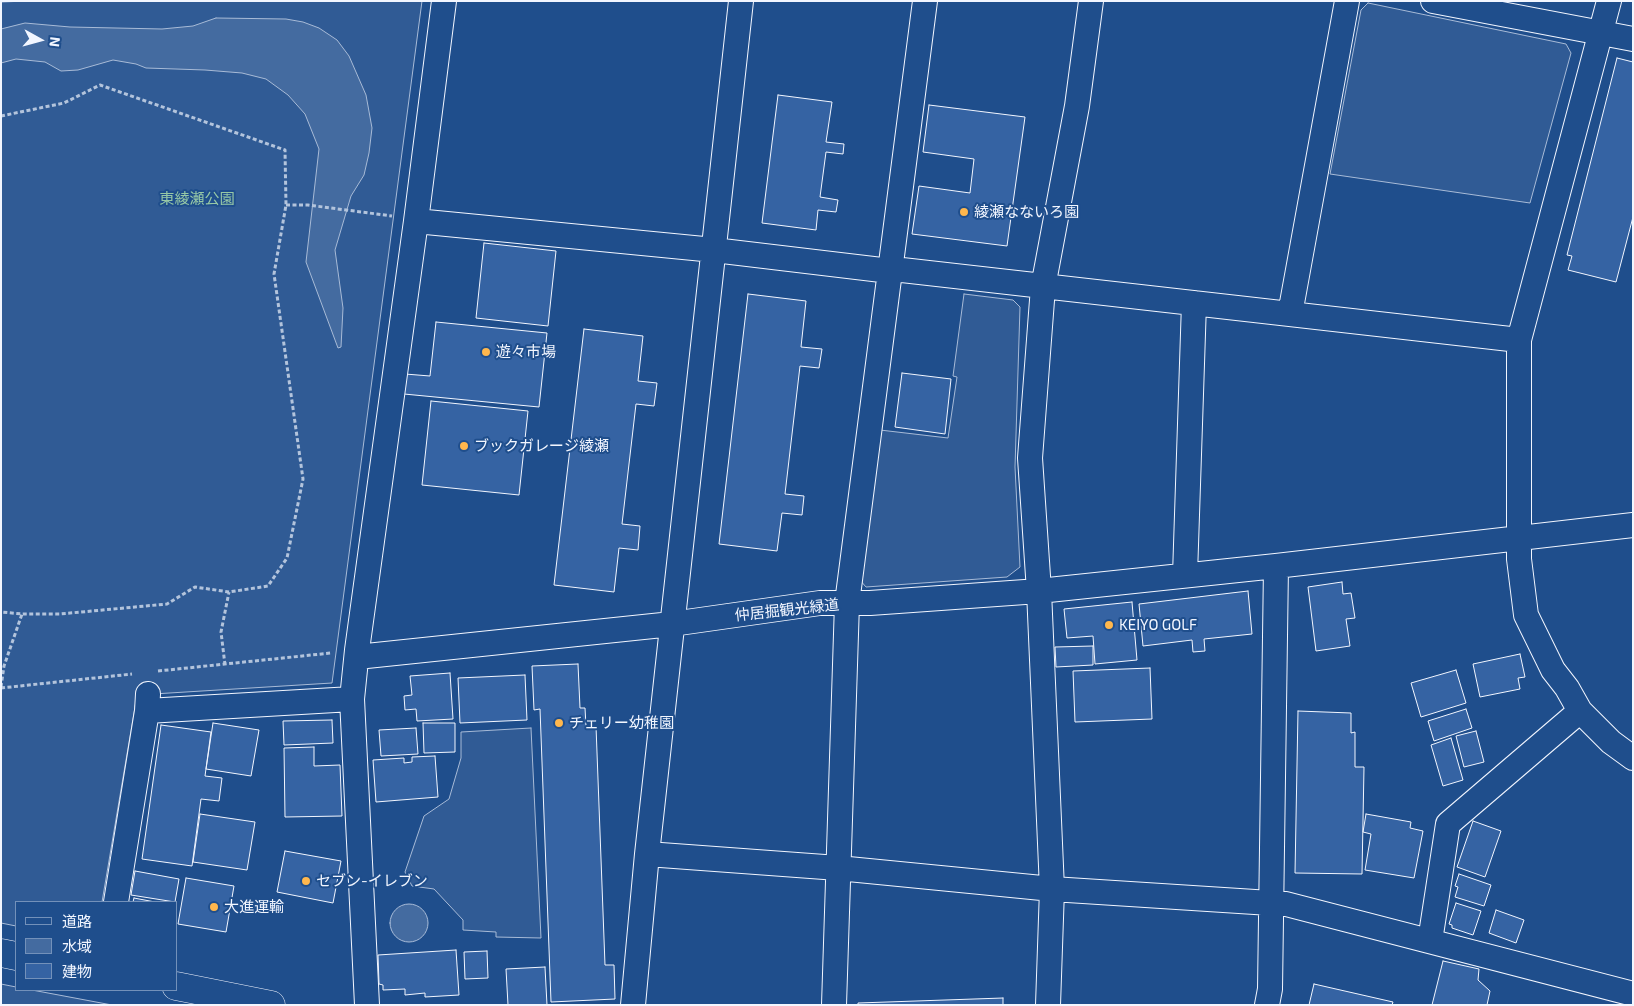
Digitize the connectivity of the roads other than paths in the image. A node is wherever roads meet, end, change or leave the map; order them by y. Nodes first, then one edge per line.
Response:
1 (444, 1) edge
2 (741, 1) edge
3 (925, 1) edge
4 (1091, 1) edge
5 (1347, 1) edge
6 (1433, 1) edge
7 (1609, 1) edge
8 (1601, 33) junction
9 (1633, 39) edge
10 (416, 221) junction
11 (714, 250) junction
12 (890, 271) junction
13 (1043, 287) junction
14 (1194, 303) junction
15 (1290, 314) junction
16 (1520, 340) junction
17 (1633, 525) edge
18 (1520, 538) junction
19 (1276, 566) junction
20 (1185, 575) junction
21 (1038, 591) junction
22 (847, 603) junction
23 (672, 624) junction
24 (357, 657) junction
25 (352, 698) junction
26 (1580, 711) junction
27 (1633, 758) edge
28 (647, 854) junction
29 (838, 868) junction
30 (1052, 889) junction
31 (116, 901) edge
32 (1271, 904) junction
33 (1430, 941) junction
34 (1, 953) edge
35 (15, 956) edge
36 (178, 986) edge
37 (1633, 994) edge
38 (254, 1003) edge
39 (367, 1005) edge
40 (633, 1005) edge
41 (834, 1005) edge
42 (1048, 1005) edge
43 (1267, 1005) edge

1 - 10 street
2 - 11 street
3 - 12 street
4 - 13 street
5 - 15 street
6 - 8 street
7 - 8 street
8 - 9 street
8 - 16 street
10 - 11 street
10 - 24 street
11 - 12 street
11 - 23 street
12 - 13 street
12 - 22 street
13 - 14 street
13 - 21 street
14 - 15 street
14 - 20 street
15 - 16 street
16 - 18 street
17 - 18 street
18 - 19 street
18 - 26 street
19 - 20 street
19 - 32 street
20 - 21 street
21 - 22 street
21 - 30 street
22 - 23 street, 仲居掘観光緑道
22 - 29 street, 仲居掘観光緑道
23 - 24 street, 仲居掘観光緑道
23 - 28 street
24 - 25 street
25 - 31 street
25 - 39 street
26 - 27 street
26 - 33 street
28 - 29 street
28 - 40 street
29 - 30 street
29 - 41 street, 仲居掘観光緑道
30 - 32 street
30 - 42 street
32 - 33 street
32 - 43 street
33 - 37 street
34 - 35 main road
36 - 38 main road

